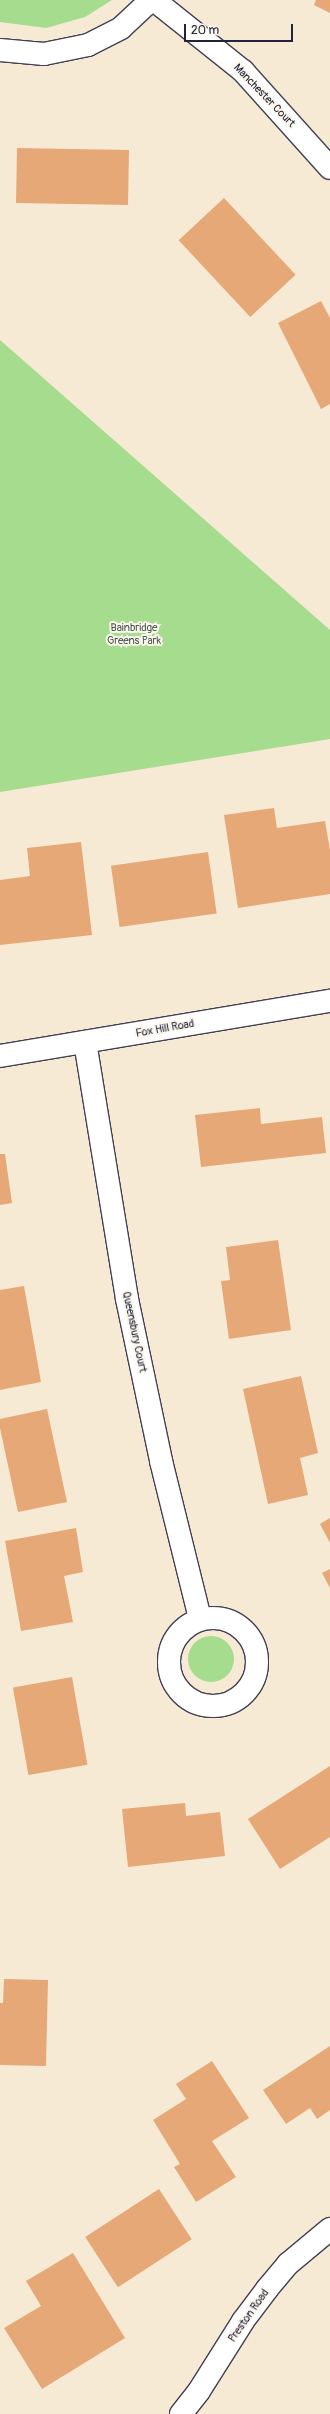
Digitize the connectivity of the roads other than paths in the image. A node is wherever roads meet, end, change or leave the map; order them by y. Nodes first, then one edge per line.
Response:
1 (151, 0) edge
2 (154, 0) edge
3 (0, 50) edge
4 (330, 168) edge
5 (330, 1001) edge
6 (85, 1042) junction
7 (0, 1056) edge
8 (200, 1619) junction
9 (330, 2230) edge
10 (180, 2414) edge

1 - 3 street
2 - 4 street, Manchester Court
5 - 6 street, Fox Hill Road
6 - 7 street, Fox Hill Road
6 - 8 street, Queensbury Court
8 - 8 street
9 - 10 street, Preston Road

